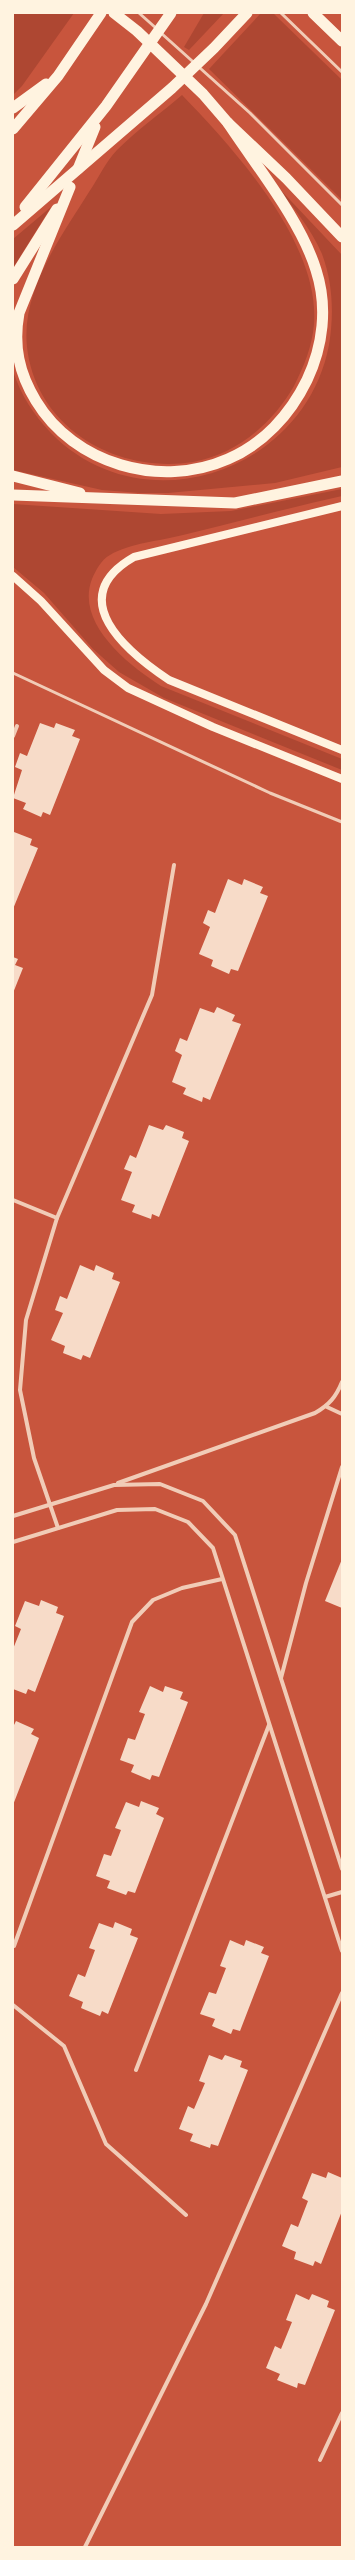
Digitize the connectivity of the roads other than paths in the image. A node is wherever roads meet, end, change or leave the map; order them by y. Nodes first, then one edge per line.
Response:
1 (101, 13) edge
2 (114, 13) edge
3 (138, 13) edge
4 (171, 13) edge
5 (247, 13) edge
6 (281, 13) edge
7 (313, 13) edge
8 (342, 41) edge
9 (342, 72) edge
10 (58, 76) junction
11 (106, 106) junction
12 (13, 108) edge
13 (228, 123) junction
14 (13, 129) edge
15 (70, 187) junction
16 (342, 205) edge
17 (13, 223) edge
18 (342, 237) edge
19 (13, 279) edge
20 (13, 476) edge
21 (342, 481) edge
22 (13, 495) edge
23 (106, 500) junction
24 (342, 506) edge
25 (13, 576) edge
26 (13, 673) edge
27 (17, 726) dead end
28 (13, 736) edge
29 (342, 750) edge
30 (342, 779) edge
31 (342, 822) edge
32 (174, 865) dead end
33 (13, 1200) edge
34 (57, 1218) junction
35 (342, 1382) edge
36 (326, 1407) junction
37 (342, 1414) edge
38 (342, 1467) edge
39 (114, 1485) junction
40 (50, 1504) junction
41 (13, 1516) edge
42 (58, 1528) junction
43 (13, 1542) edge
44 (222, 1579) junction
45 (281, 1678) junction
46 (269, 1724) junction
47 (342, 1869) edge
48 (342, 1892) edge
49 (324, 1897) junction
50 (14, 1946) edge
51 (342, 1951) edge
52 (342, 1993) edge
53 (13, 2005) edge
54 (136, 2070) dead end
55 (186, 2215) dead end
56 (342, 2413) edge
57 (320, 2460) dead end
58 (86, 2547) edge

1 - 10 highway
2 - 13 highway
3 - 16 lane
4 - 11 highway
5 - 17 highway
6 - 9 lane
7 - 8 highway
10 - 12 highway
10 - 14 highway
11 - 15 highway
11 - 17 highway
13 - 15 highway
13 - 18 highway
15 - 19 highway
20 - 23 highway
21 - 23 highway
22 - 23 highway
24 - 29 main road
25 - 30 main road
26 - 31 lane
27 - 28 street
32 - 34 street
33 - 34 street
34 - 40 street
35 - 36 street
36 - 37 street
36 - 39 street
38 - 45 street
39 - 40 street
39 - 45 street
40 - 41 street
40 - 42 street
42 - 43 street
42 - 44 street
44 - 46 street
44 - 50 street
45 - 47 street
46 - 49 street
46 - 54 street
48 - 49 street
49 - 51 street
52 - 58 street
53 - 55 street
56 - 57 street

